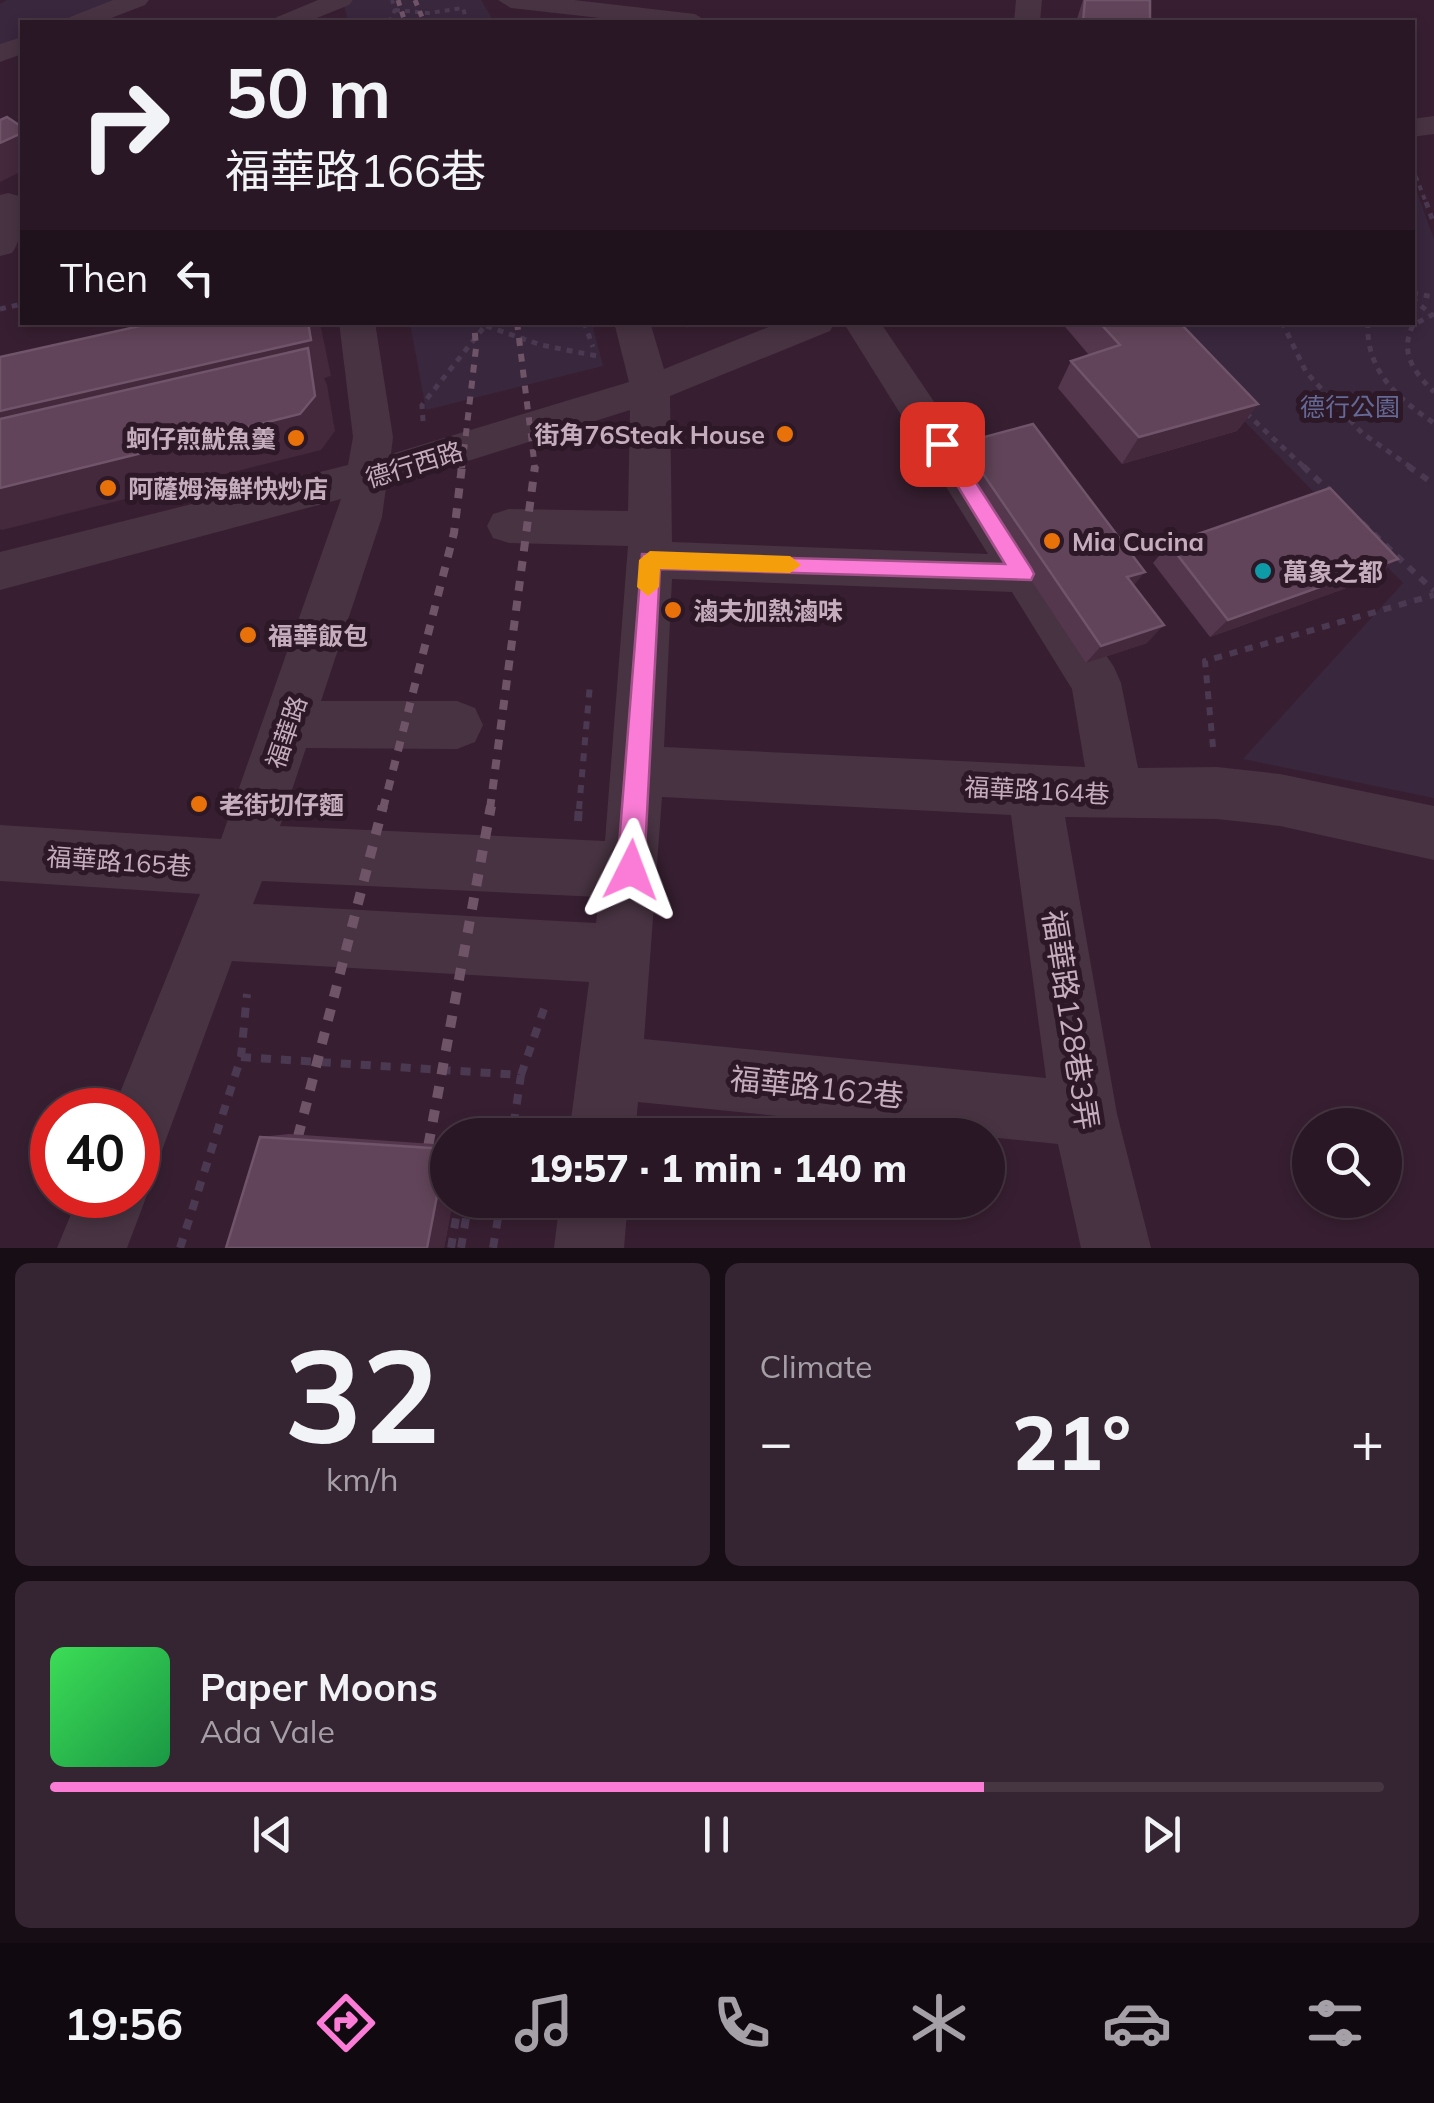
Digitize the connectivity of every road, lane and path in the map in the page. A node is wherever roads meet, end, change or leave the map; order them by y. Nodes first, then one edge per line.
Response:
1 (136, 0) edge
2 (340, 0) edge
3 (392, 0) edge
4 (511, 0) edge
5 (395, 10) junction
6 (84, 20) edge
7 (291, 20) edge
8 (390, 20) edge
9 (466, 20) edge
10 (678, 20) edge
11 (1415, 175) edge
12 (8, 203) dead end
13 (1434, 224) edge
14 (0, 250) edge
15 (357, 325) edge
16 (485, 325) edge
17 (489, 325) edge
18 (633, 325) edge
19 (810, 325) edge
20 (863, 325) edge
21 (1283, 325) edge
22 (1368, 325) edge
23 (1412, 325) edge
24 (596, 356) dead end
25 (650, 389) junction
26 (1434, 392) edge
27 (1236, 403) edge
28 (1434, 423) edge
29 (423, 425) dead end
30 (367, 479) junction
31 (1434, 484) edge
32 (1335, 497) edge
33 (1349, 510) edge
34 (509, 526) dead end
35 (650, 544) junction
36 (0, 572) edge
37 (1023, 574) junction
38 (1434, 593) edge
39 (591, 674) dead end
40 (289, 724) junction
41 (458, 726) dead end
42 (636, 771) junction
43 (1034, 790) junction
44 (1217, 793) junction
45 (1117, 794) junction
46 (1434, 833) edge
47 (0, 853) edge
48 (240, 860) junction
49 (603, 868) junction
50 (214, 932) junction
51 (564, 951) junction
52 (624, 954) junction
53 (610, 1066) junction
54 (522, 1075) junction
55 (154, 1088) edge
56 (1084, 1114) junction
57 (515, 1118) edge
58 (604, 1118) edge
59 (103, 1218) edge
60 (456, 1218) edge
61 (466, 1218) edge
62 (498, 1218) edge
63 (592, 1218) edge
64 (92, 1248) edge
65 (180, 1248) edge
66 (450, 1248) edge
67 (461, 1248) edge
68 (493, 1248) edge
69 (589, 1248) edge
70 (1116, 1248) edge

1 - 6 street
2 - 7 street
3 - 5 path
4 - 10 street
5 - 8 path
5 - 9 path
11 - 13 path
12 - 14 street
15 - 30 street, 福華路
16 - 29 path
17 - 24 path
18 - 25 street
19 - 25 street, 德行西路
20 - 37 street
21 - 31 path
22 - 28 path
23 - 26 path
25 - 30 street, 德行西路
25 - 35 street
27 - 32 path
30 - 36 street, 德行西路
30 - 40 street, 福華路
33 - 38 path
34 - 35 street
35 - 37 street
35 - 42 street
37 - 45 street
38 - 44 path
39 - 49 path
40 - 41 street
40 - 48 street, 福華路
42 - 43 street, 福華路164巷
42 - 49 street
43 - 45 street, 福華路164巷
43 - 56 street, 福華路128巷3弄
44 - 45 street, 福華路164巷
44 - 46 street, 福華路164巷
47 - 48 street, 福華路165巷
48 - 49 street, 福華路165巷
48 - 50 street, 福華路
49 - 52 street
50 - 51 street
50 - 55 street, 福華路
51 - 52 street
51 - 54 path
52 - 53 street
53 - 56 street, 福華路162巷
53 - 58 street
54 - 57 path
54 - 65 path
56 - 70 street, 福華路128巷3弄
59 - 64 street
60 - 66 path
61 - 67 path
62 - 68 path
63 - 69 street

